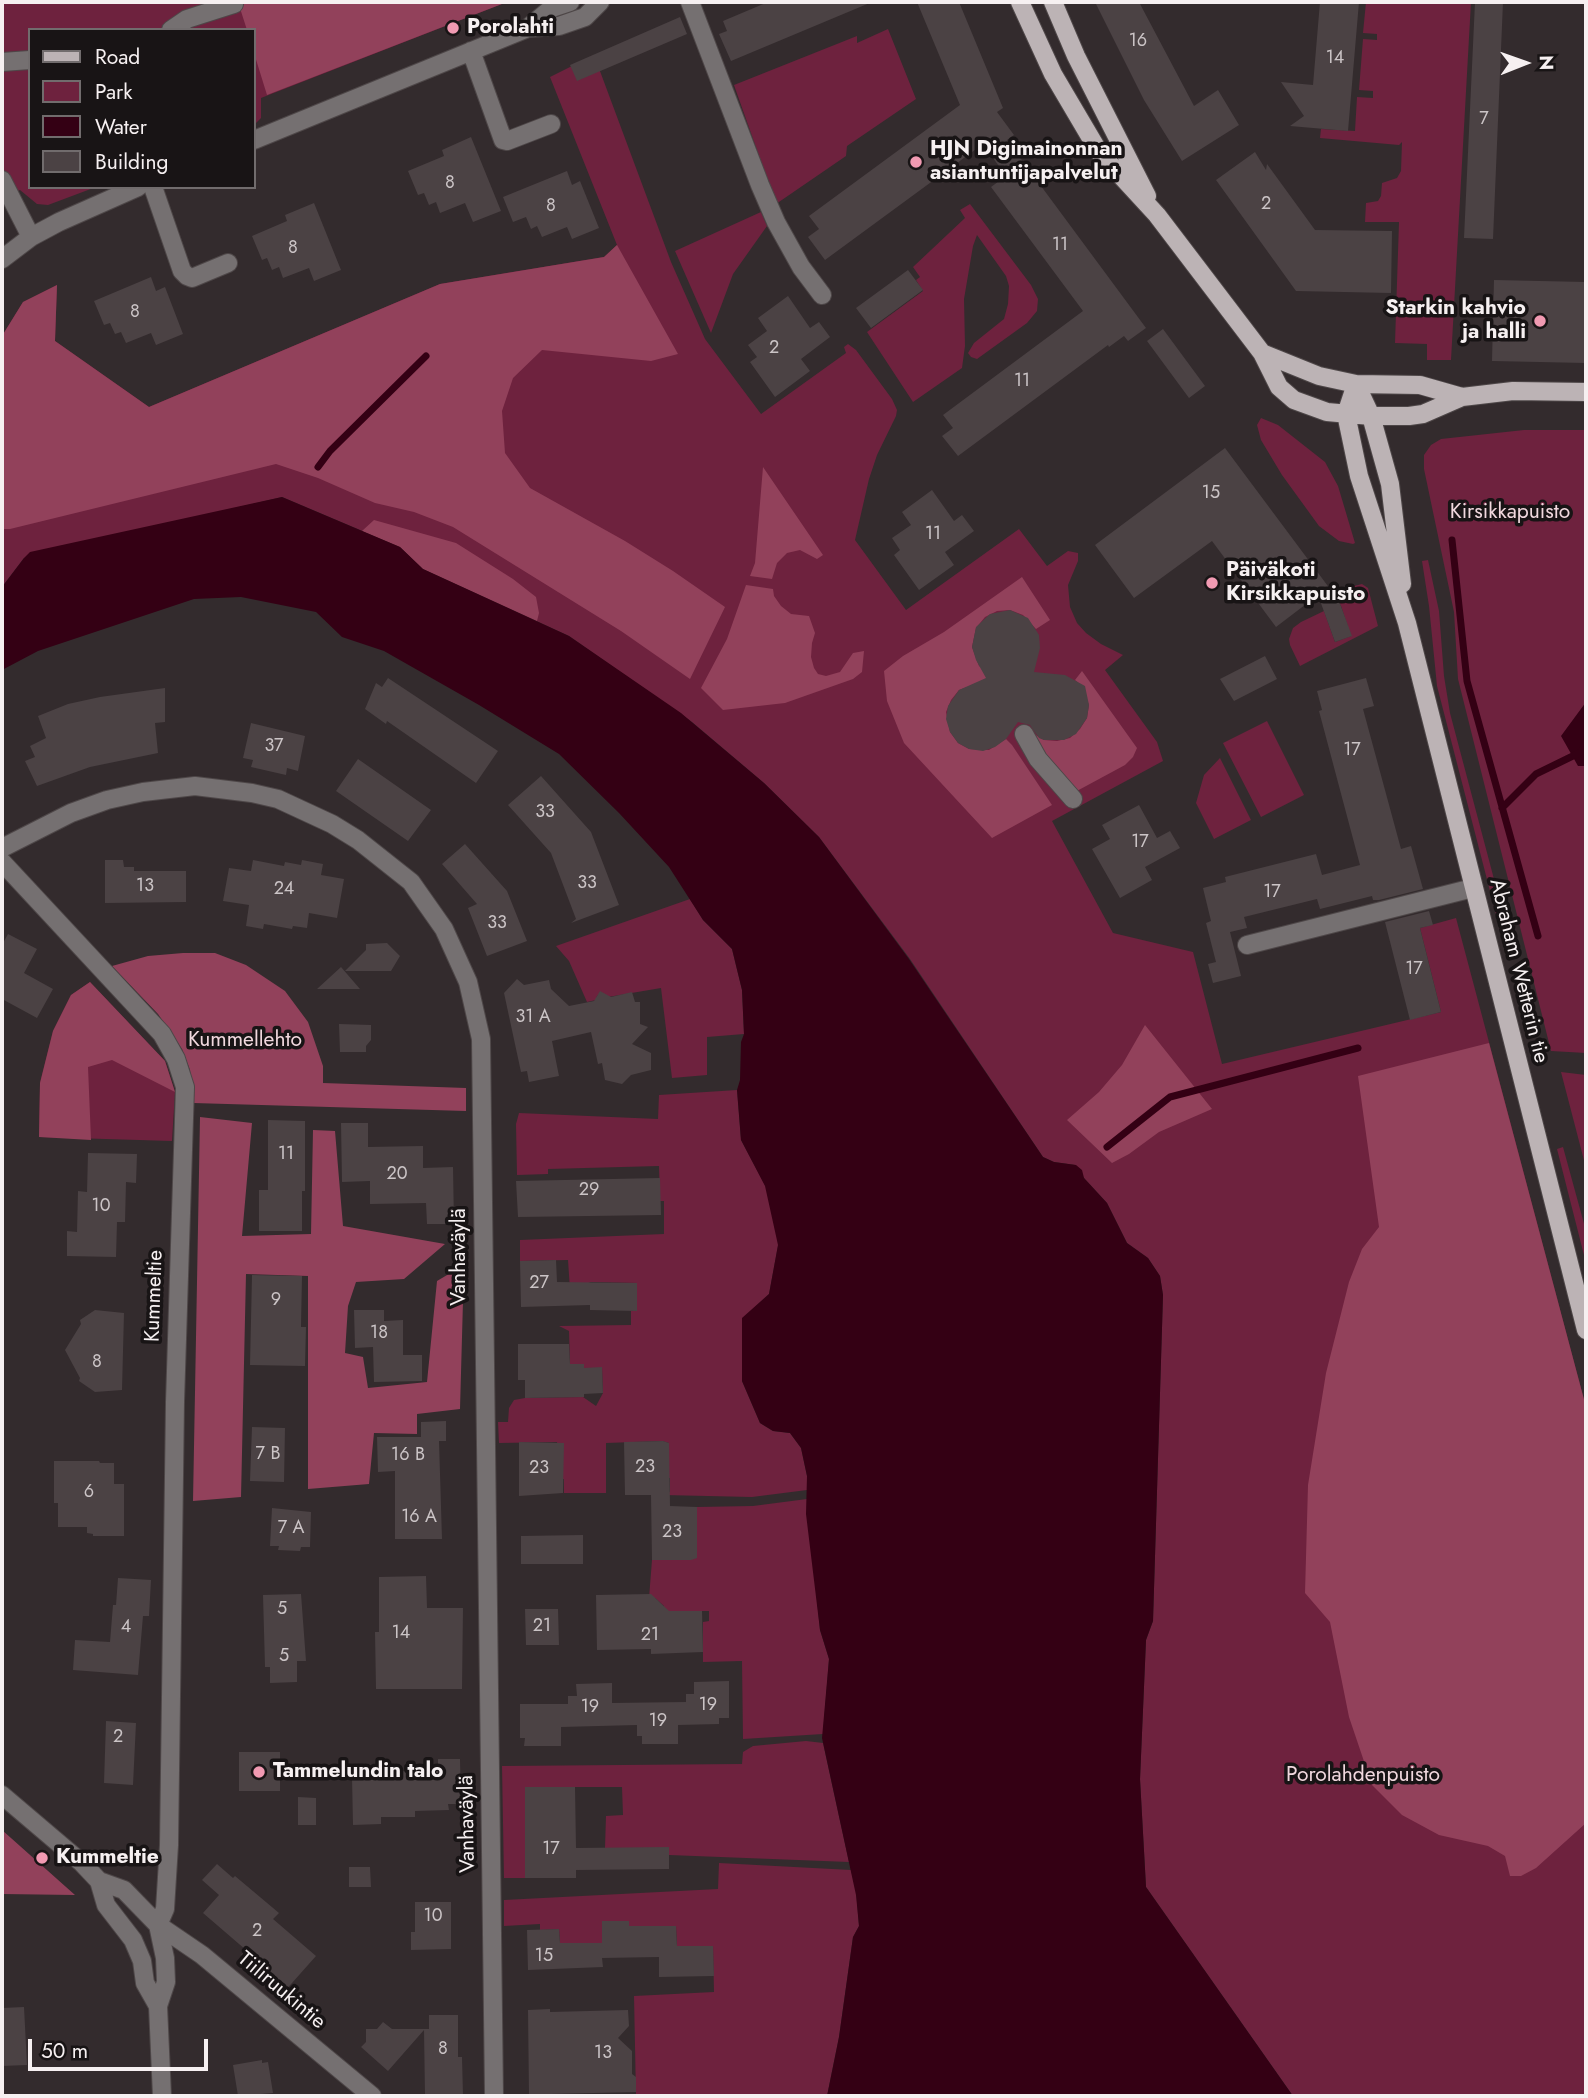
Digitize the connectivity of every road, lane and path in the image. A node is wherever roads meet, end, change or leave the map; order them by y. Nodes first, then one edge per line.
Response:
1 (570, 2) edge
2 (600, 2) edge
3 (690, 2) edge
4 (1020, 2) edge
5 (1053, 2) edge
6 (234, 4) dead end
7 (174, 28) edge
8 (528, 28) junction
9 (471, 51) junction
10 (28, 60) edge
11 (2, 62) edge
12 (551, 124) dead end
13 (256, 139) edge
14 (2, 180) edge
15 (133, 189) edge
16 (154, 189) edge
17 (1157, 215) junction
18 (31, 237) junction
19 (2, 259) edge
20 (228, 263) dead end
21 (822, 295) dead end
22 (1262, 352) junction
23 (1356, 384) junction
24 (1586, 392) edge
25 (1462, 397) junction
26 (1346, 414) junction
27 (1371, 416) junction
28 (1407, 622) junction
29 (1024, 734) dead end
30 (1073, 799) dead end
31 (2, 848) edge
32 (2, 862) edge
33 (1473, 888) junction
34 (1247, 945) dead end
35 (1586, 1330) edge
36 (2, 1795) edge
37 (99, 1881) junction
38 (158, 1925) junction
39 (133, 1940) junction
40 (158, 2006) junction
41 (162, 2096) edge
42 (372, 2096) edge
43 (494, 2096) edge

1 - 8 street
2 - 8 street
3 - 21 street
4 - 17 main road
5 - 17 main road
6 - 7 street
8 - 9 street
9 - 12 street
9 - 13 street
10 - 11 street
14 - 18 street
15 - 18 street
16 - 20 street
17 - 22 main road
18 - 19 street
22 - 23 main road
22 - 26 main road
23 - 25 main road
23 - 26 main road
23 - 27 main road, Abraham Wetterin tie
24 - 25 main road
25 - 27 main road
26 - 27 main road
26 - 28 main road, Abraham Wetterin tie
27 - 28 main road, Abraham Wetterin tie
28 - 33 main road, Abraham Wetterin tie
29 - 30 street
31 - 43 street, Vanhaväylä
32 - 38 street, Kummeltie
33 - 34 street
33 - 35 main road, Abraham Wetterin tie
36 - 37 street
37 - 38 street, Tiiliruukintie
37 - 39 street
38 - 39 street
38 - 40 street
38 - 42 street, Tiiliruukintie
39 - 40 street
40 - 41 street

